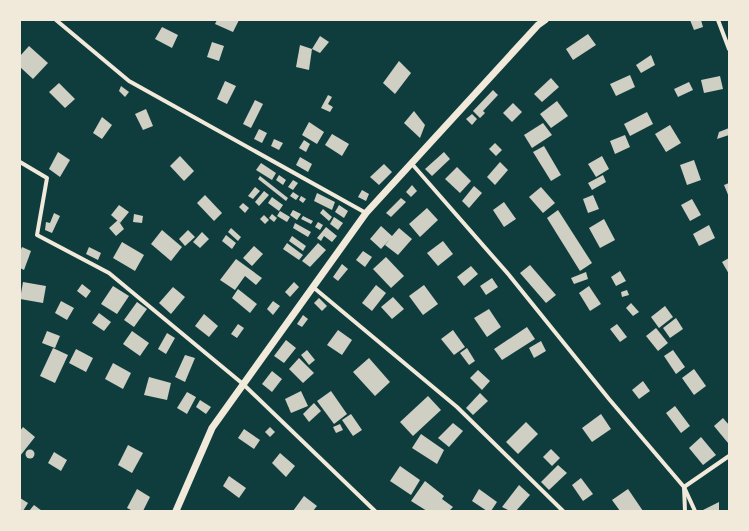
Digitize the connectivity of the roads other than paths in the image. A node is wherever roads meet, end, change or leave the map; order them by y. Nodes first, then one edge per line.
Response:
1 (56, 20) edge
2 (545, 20) edge
3 (718, 20) edge
4 (729, 49) edge
5 (20, 162) edge
6 (412, 164) junction
7 (366, 213) junction
8 (313, 287) junction
9 (243, 384) junction
10 (729, 456) edge
11 (684, 487) junction
12 (176, 511) edge
13 (375, 511) edge
14 (564, 511) edge
15 (685, 511) edge
16 (695, 511) edge

1 - 7 street
2 - 6 street
3 - 4 street
5 - 9 street
6 - 7 street
6 - 11 street
7 - 8 street
8 - 9 street
8 - 14 street
9 - 12 street
9 - 13 street
10 - 11 street
11 - 15 street
11 - 16 street

